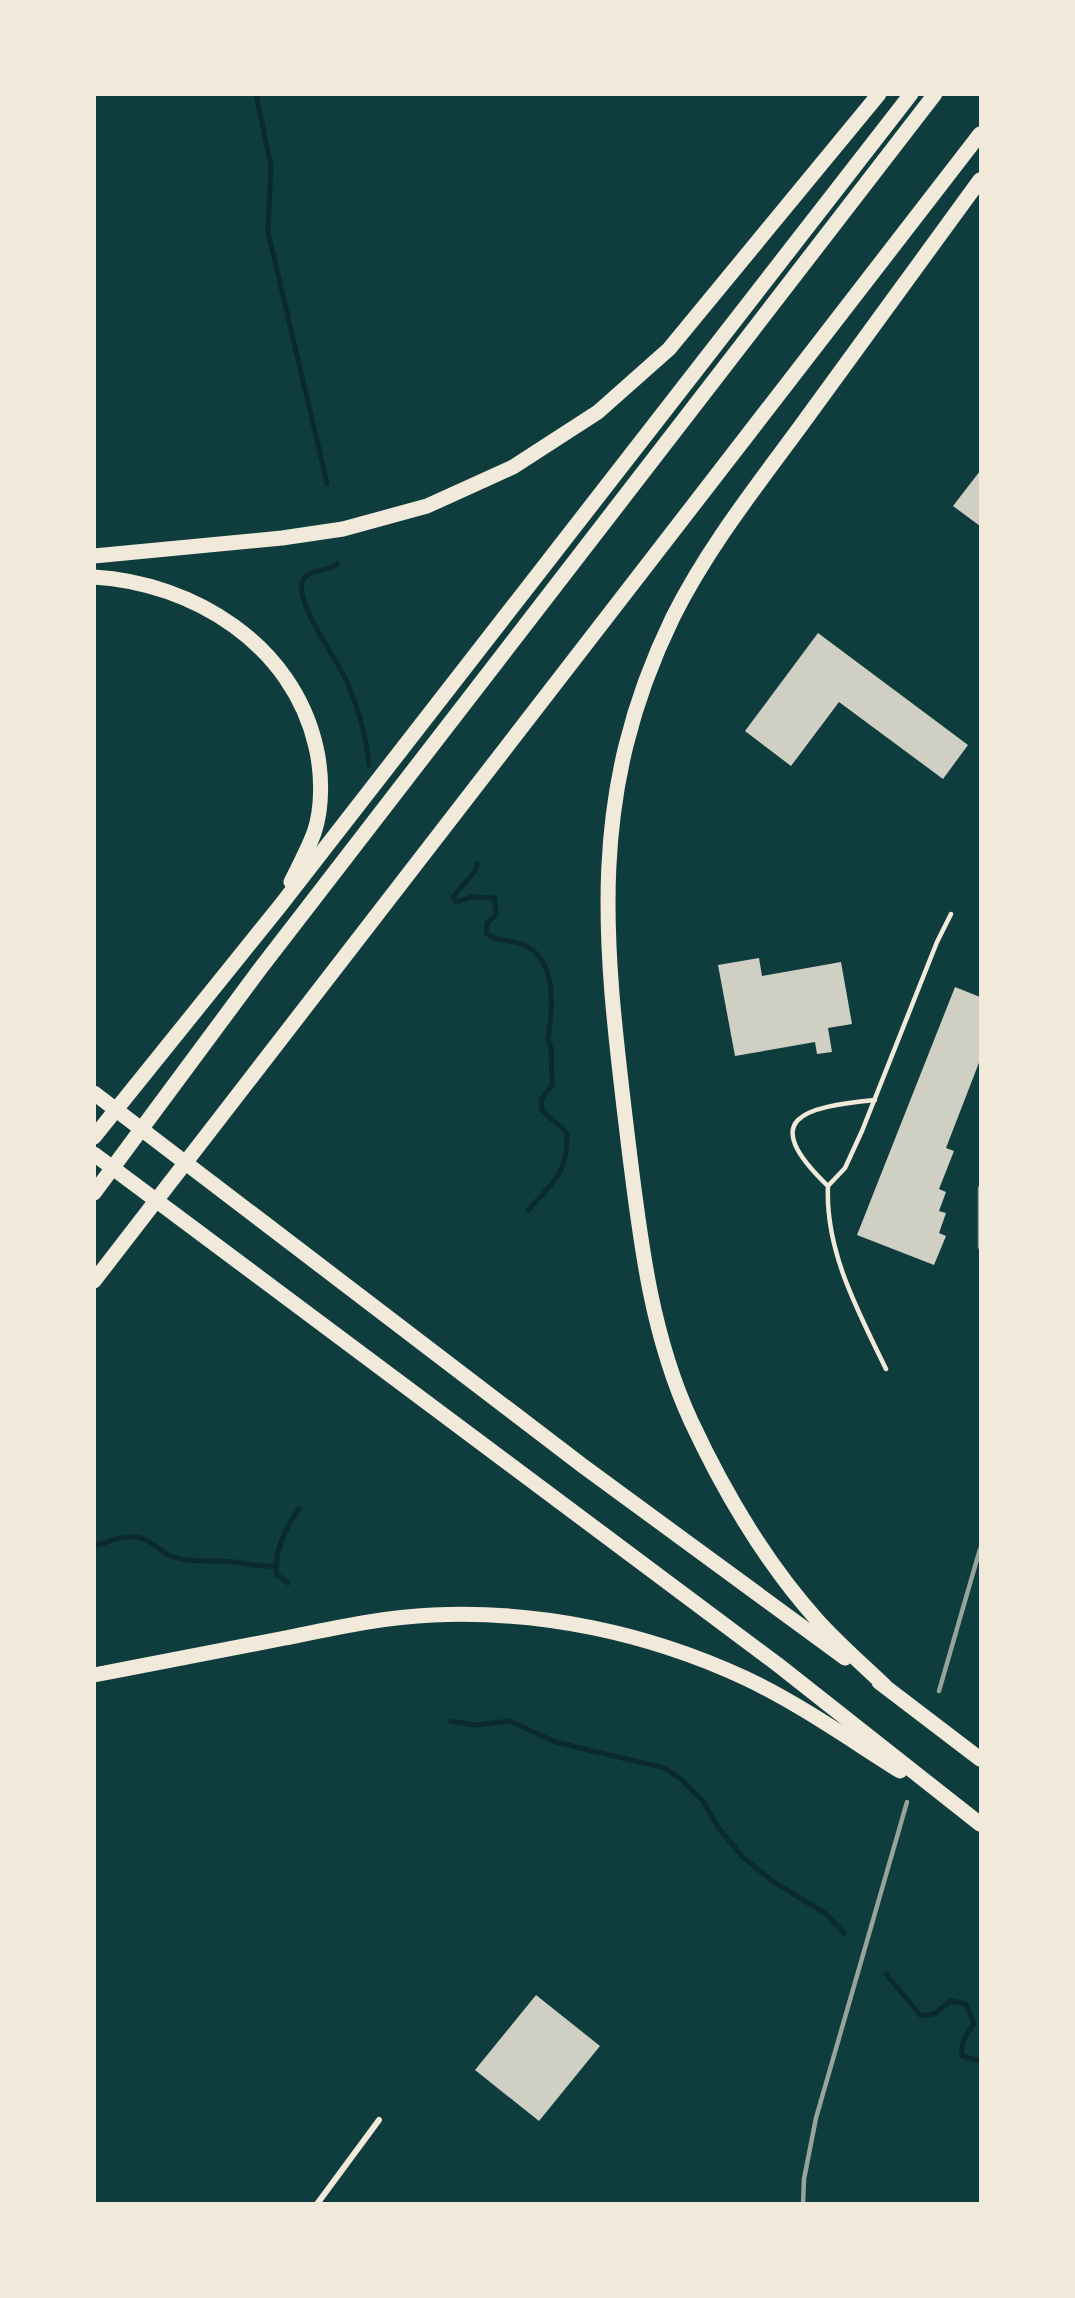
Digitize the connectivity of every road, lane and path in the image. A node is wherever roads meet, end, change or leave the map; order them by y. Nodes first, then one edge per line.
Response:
1 (879, 94) edge
2 (911, 94) edge
3 (935, 94) edge
4 (981, 134) edge
5 (981, 180) edge
6 (94, 556) edge
7 (94, 577) edge
8 (280, 906) junction
9 (951, 914) dead end
10 (94, 1094) edge
11 (875, 1100) junction
12 (94, 1137) edge
13 (94, 1154) edge
14 (828, 1186) junction
15 (94, 1193) edge
16 (94, 1281) edge
17 (886, 1369) dead end
18 (94, 1675) edge
19 (885, 1686) junction
20 (981, 1758) edge
21 (966, 1813) junction
22 (981, 1824) edge
23 (380, 2120) dead end
24 (317, 2204) edge

1 - 6 highway
2 - 8 highway
3 - 15 highway
4 - 16 highway
5 - 19 highway
7 - 8 highway
8 - 12 highway
9 - 11 lane
10 - 19 highway
11 - 14 lane
11 - 14 lane
13 - 21 highway
14 - 17 lane
18 - 21 highway
19 - 20 highway
21 - 22 highway
23 - 24 street

